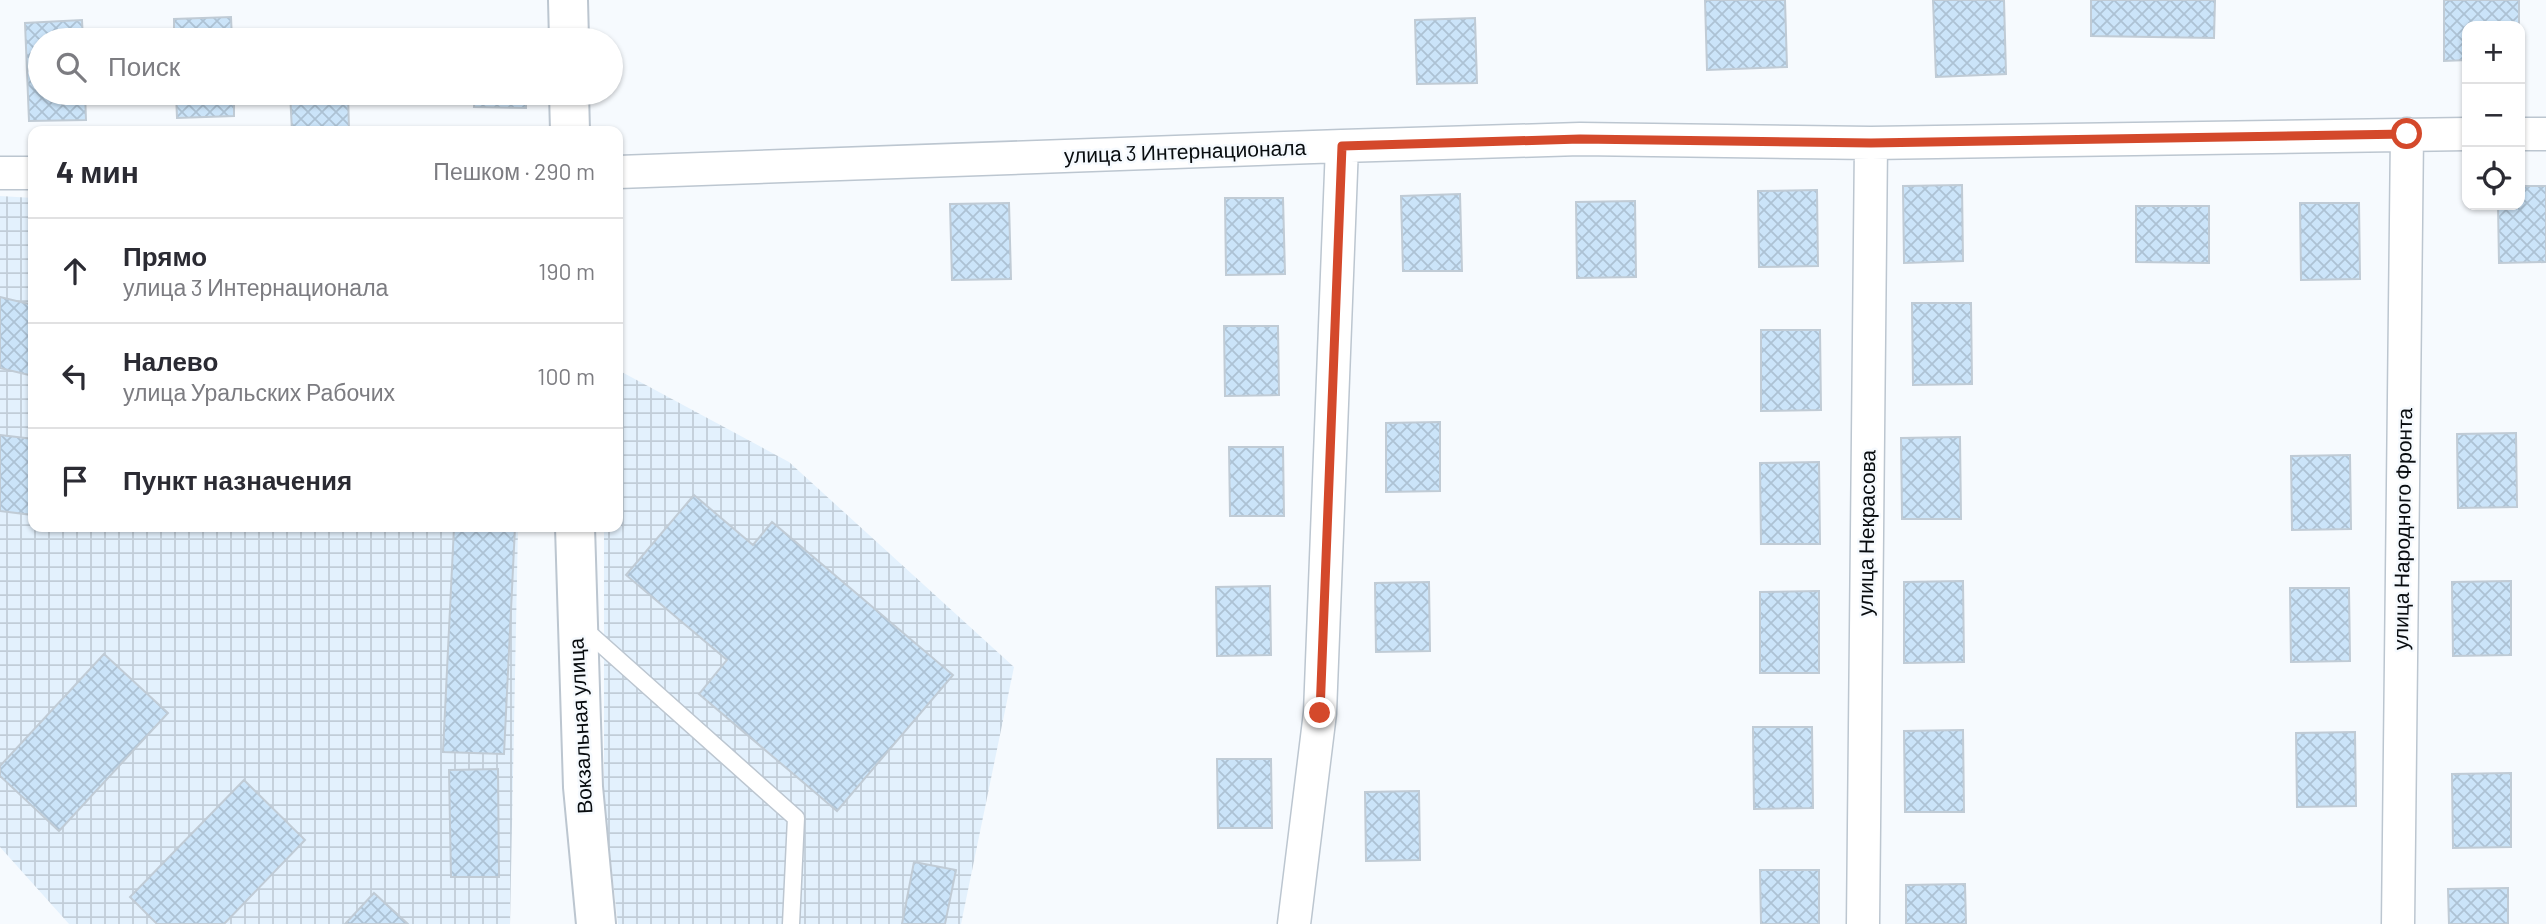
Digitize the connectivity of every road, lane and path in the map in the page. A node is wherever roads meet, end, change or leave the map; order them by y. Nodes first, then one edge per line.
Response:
1 (568, 0) edge
2 (569, 28) edge
3 (569, 105) edge
4 (570, 126) edge
5 (2407, 134) junction
6 (2462, 134) edge
7 (2525, 134) edge
8 (2546, 134) edge
9 (1871, 143) junction
10 (1342, 146) junction
11 (623, 172) edge
12 (0, 173) edge
13 (28, 173) edge
14 (575, 532) edge
15 (576, 622) junction
16 (596, 924) edge
17 (791, 924) edge
18 (1294, 924) edge
19 (1863, 924) edge
20 (2398, 924) edge

1 - 2 main road
3 - 4 main road
5 - 6 street, улица 3 Интернационала
5 - 9 street, улица 3 Интернационала
5 - 20 street, улица Народного Фронта
7 - 8 street
9 - 10 street, улица 3 Интернационала
9 - 19 street, улица Некрасова
10 - 11 street, улица 3 Интернационала
10 - 18 street
12 - 13 street
14 - 15 main road, Вокзальная улица
15 - 16 main road, Вокзальная улица
15 - 17 lane

